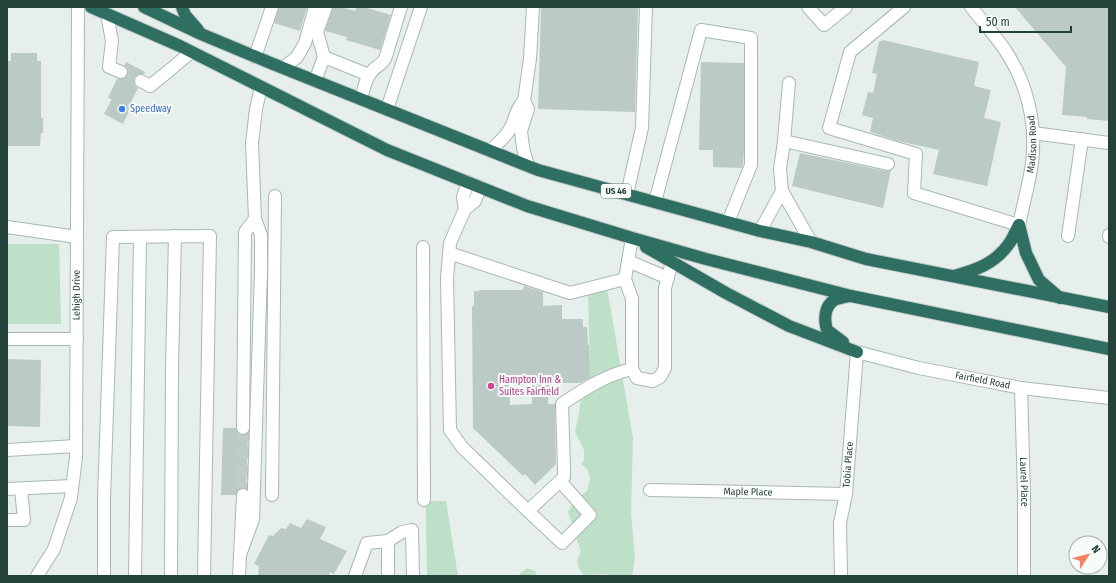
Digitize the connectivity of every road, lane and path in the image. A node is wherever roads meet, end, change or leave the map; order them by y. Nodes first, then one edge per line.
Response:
1 (78, 7) edge
2 (91, 7) edge
3 (144, 7) edge
4 (182, 7) edge
5 (272, 7) edge
6 (315, 7) edge
7 (326, 7) edge
8 (401, 7) edge
9 (421, 7) edge
10 (533, 7) edge
11 (646, 7) edge
12 (808, 7) edge
13 (846, 7) edge
14 (904, 7) edge
15 (971, 7) edge
16 (107, 14) junction
17 (201, 34) junction
18 (190, 52) junction
19 (255, 57) junction
20 (324, 57) junction
21 (283, 68) junction
22 (121, 72) tunnel mouth
23 (369, 74) junction
24 (141, 81) tunnel mouth
25 (316, 81) junction
26 (789, 83) dead end
27 (261, 87) junction
28 (361, 99) junction
29 (524, 101) junction
30 (387, 109) junction
31 (1033, 133) junction
32 (1082, 139) junction
33 (784, 141) junction
34 (1109, 143) edge
35 (490, 151) junction
36 (888, 164) dead end
37 (528, 166) junction
38 (468, 182) junction
39 (480, 187) junction
40 (782, 191) junction
41 (627, 194) junction
42 (275, 196) dead end
43 (655, 202) junction
44 (465, 209) junction
45 (255, 219) junction
46 (728, 222) junction
47 (1019, 225) junction
48 (7, 227) edge
49 (760, 231) junction
50 (175, 236) junction
51 (1068, 236) dead end
52 (140, 237) junction
53 (77, 238) junction
54 (632, 238) junction
55 (811, 242) junction
56 (423, 247) dead end
57 (449, 253) junction
58 (628, 261) junction
59 (672, 262) junction
60 (952, 277) junction
61 (668, 278) junction
62 (625, 279) junction
63 (850, 296) junction
64 (1061, 298) junction
65 (1109, 307) edge
66 (7, 339) edge
67 (76, 339) junction
68 (1109, 349) edge
69 (858, 352) junction
70 (632, 369) junction
71 (1021, 388) junction
72 (1109, 398) edge
73 (244, 428) tunnel mouth
74 (76, 446) junction
75 (7, 450) edge
76 (560, 482) junction
77 (72, 486) junction
78 (7, 488) edge
79 (21, 489) junction
80 (650, 490) dead end
81 (846, 494) junction
82 (243, 495) tunnel mouth
83 (272, 495) dead end
84 (424, 500) dead end
85 (528, 511) junction
86 (7, 520) edge
87 (388, 540) junction
88 (240, 555) junction
89 (37, 576) edge
90 (104, 576) edge
91 (136, 576) edge
92 (171, 576) edge
93 (204, 576) edge
94 (239, 576) edge
95 (355, 576) edge
96 (388, 576) edge
97 (412, 576) edge
98 (841, 576) edge
99 (1024, 576) edge

1 - 53 street, Lehigh Drive
2 - 16 highway
3 - 17 highway, US 46
4 - 17 highway
5 - 19 street
6 - 21 street
7 - 20 street
8 - 23 street
9 - 30 street
10 - 29 street
11 - 41 street
12 - 13 street
14 - 47 street
15 - 31 street, Madison Road
16 - 18 highway
16 - 22 street
17 - 19 highway, US 46
18 - 24 street
18 - 27 highway
19 - 21 highway, US 46
20 - 23 street
20 - 25 street
21 - 25 highway, US 46
23 - 28 street
25 - 28 highway, US 46
26 - 33 street
27 - 38 highway
27 - 45 street
28 - 30 highway, US 46
29 - 35 street
29 - 37 street
30 - 35 highway, US 46
31 - 32 street
31 - 47 street, Madison Road
32 - 34 street
32 - 51 street
33 - 36 street
33 - 40 street
35 - 37 highway, US 46
37 - 41 highway, US 46
38 - 39 highway
38 - 44 street
39 - 44 street
39 - 54 highway
40 - 49 street
40 - 55 street
41 - 43 highway, US 46
42 - 83 street
43 - 46 highway, US 46
43 - 46 street
44 - 57 street
45 - 73 street
45 - 88 street
46 - 49 highway, US 46
47 - 60 highway
47 - 64 highway
48 - 53 street
49 - 55 highway, US 46
50 - 52 street
50 - 92 street
50 - 93 street
52 - 90 street
52 - 91 street
53 - 67 street, Lehigh Drive
54 - 58 street
54 - 59 highway
54 - 63 highway
55 - 60 highway, US 46
56 - 84 street
57 - 62 street
57 - 85 street
58 - 61 street
58 - 62 street
59 - 61 street
59 - 69 highway
60 - 64 highway, US 46
61 - 70 street
62 - 70 street
63 - 68 highway
63 - 69 highway
64 - 65 highway, US 46
66 - 67 street
67 - 74 street, Lehigh Drive
69 - 71 street, Fairfield Road
69 - 81 street, Tobia Place
70 - 76 street
71 - 72 street, Fairfield Road
71 - 99 street, Laurel Place
74 - 75 street
74 - 77 street, Lehigh Drive
76 - 85 street
76 - 85 street
77 - 79 street
77 - 89 street, Lehigh Drive
78 - 79 street
79 - 86 street
80 - 81 street, Maple Place
81 - 98 street, Tobia Place
82 - 88 street
87 - 95 street
87 - 96 street
87 - 97 street
88 - 94 street

